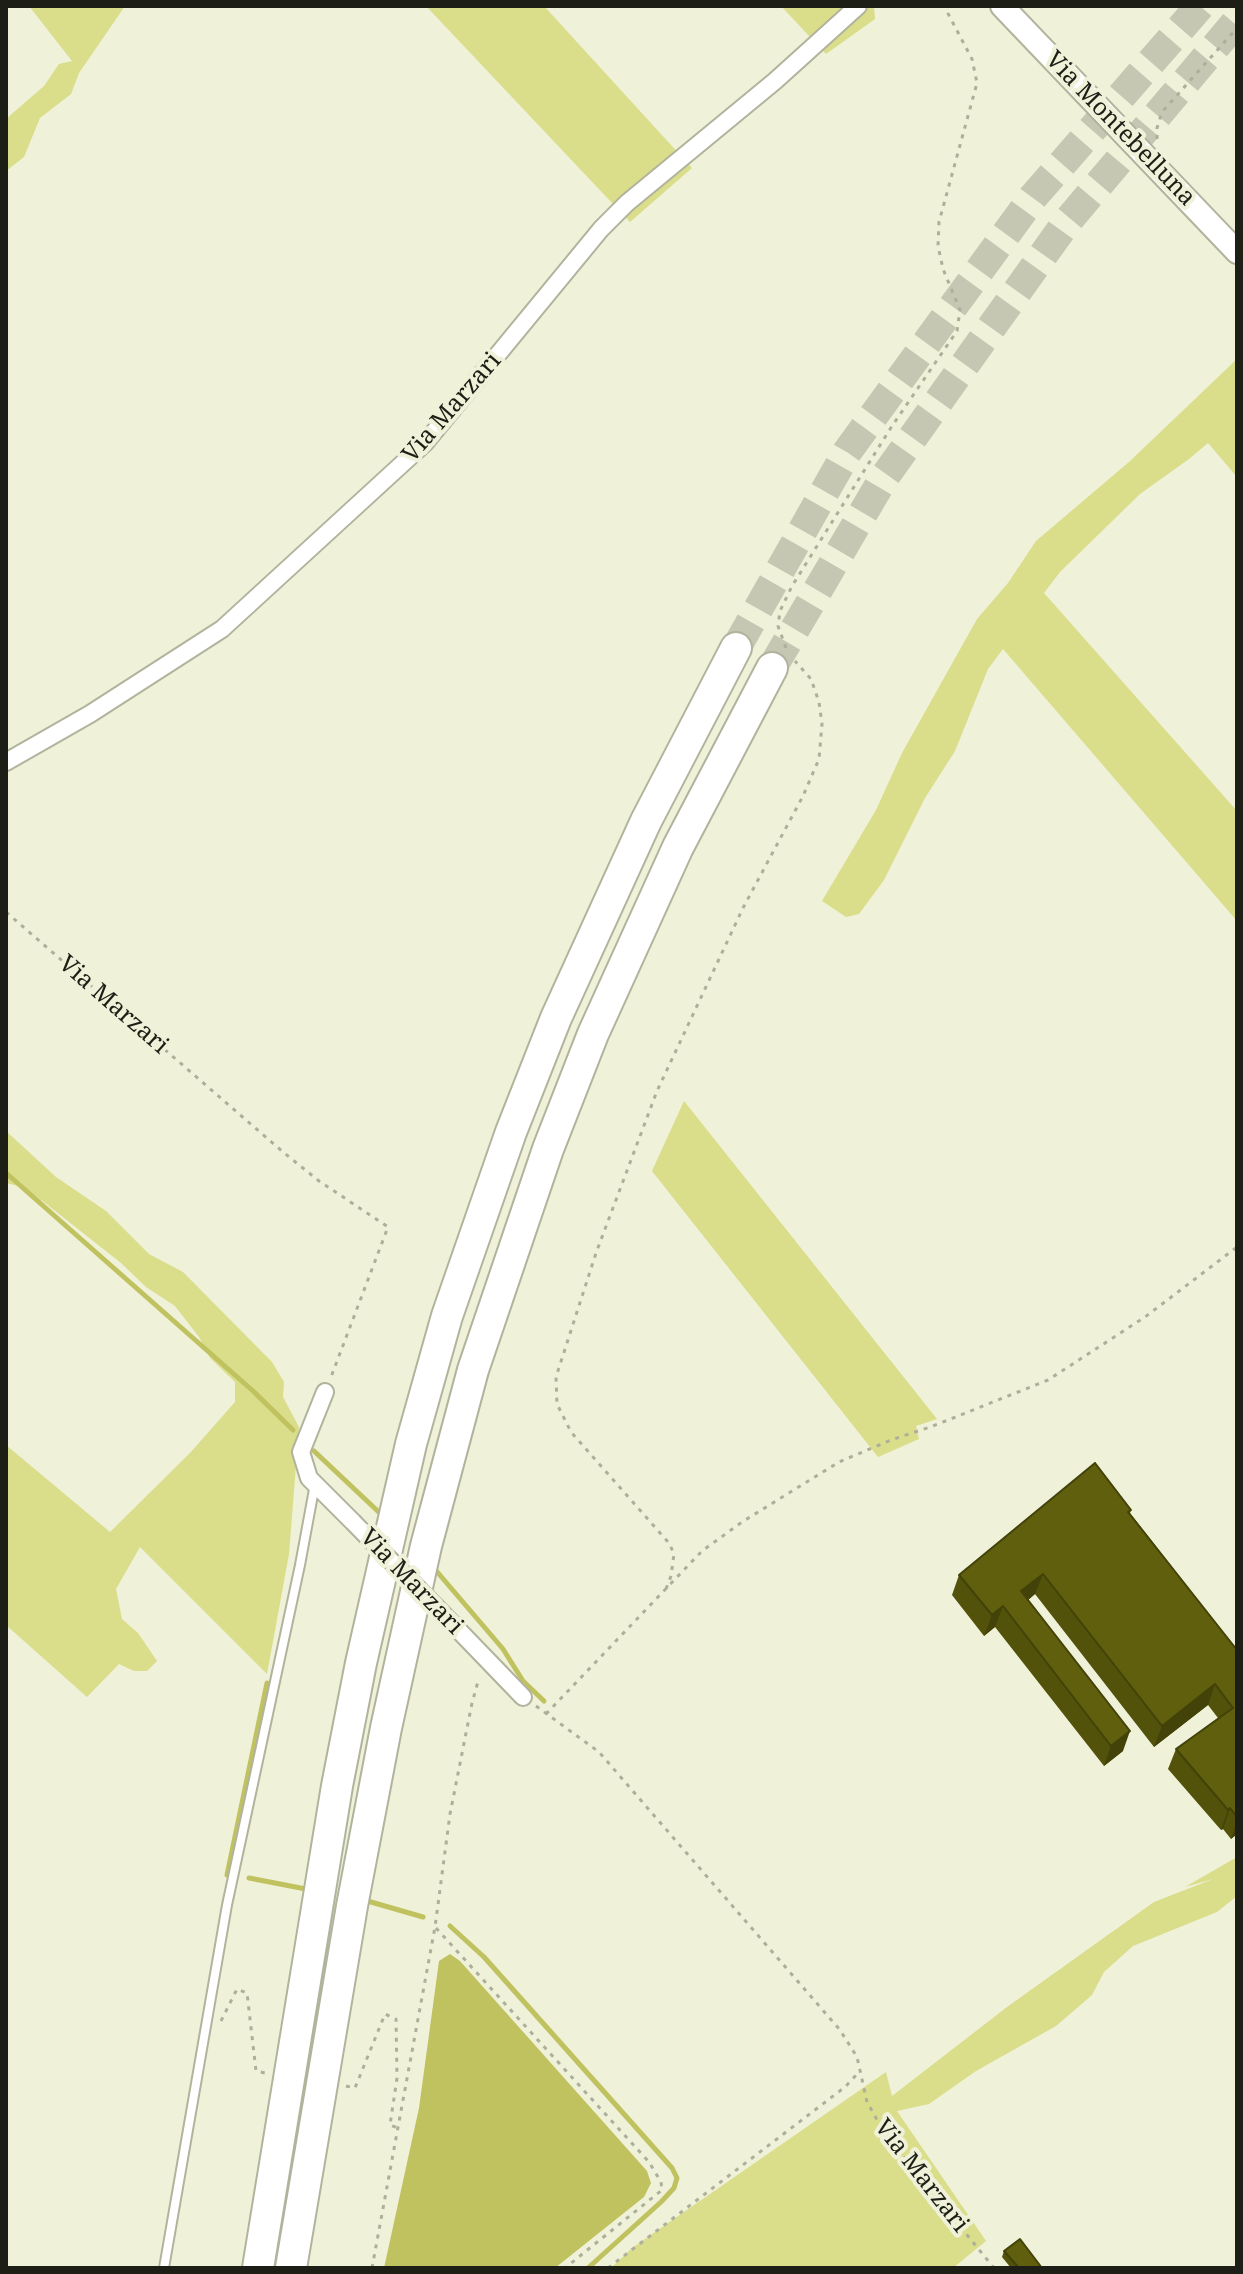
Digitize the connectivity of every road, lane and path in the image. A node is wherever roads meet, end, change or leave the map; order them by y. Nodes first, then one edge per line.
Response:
1 (858, 6) edge
2 (944, 6) edge
3 (1002, 6) edge
4 (1237, 28) edge
5 (1158, 140) dead end
6 (1237, 252) edge
7 (736, 648) tunnel mouth
8 (772, 668) tunnel mouth
9 (6, 762) edge
10 (6, 912) edge
11 (1237, 1247) edge
12 (325, 1392) joint
13 (315, 1484) junction
14 (666, 1589) junction
15 (485, 1659) junction
16 (523, 1697) joint
17 (546, 1714) junction
18 (435, 1927) junction
19 (200, 2048) junction
20 (860, 2071) junction
21 (269, 2075) dead end
22 (346, 2086) dead end
23 (398, 2128) junction
24 (164, 2268) edge
25 (258, 2268) edge
26 (291, 2268) edge
27 (372, 2268) edge
28 (565, 2268) edge
29 (608, 2268) edge
30 (994, 2268) edge

1 - 9 street, Via Marzari
2 - 14 path
3 - 6 main road, Via Montebelluna
4 - 5 path
7 - 25 highway
8 - 26 highway
10 - 12 path, Via Marzari
11 - 14 path
12 - 13 street, Via Marzari
13 - 15 street, Via Marzari, bridge
13 - 19 lane
14 - 17 path
15 - 16 street, Via Marzari
15 - 18 path
16 - 17 path, Via Marzari
17 - 20 path, Via Marzari
18 - 23 path
18 - 28 path
19 - 21 path
19 - 24 lane
20 - 29 path
20 - 30 path, Via Marzari
22 - 23 path
23 - 27 path

